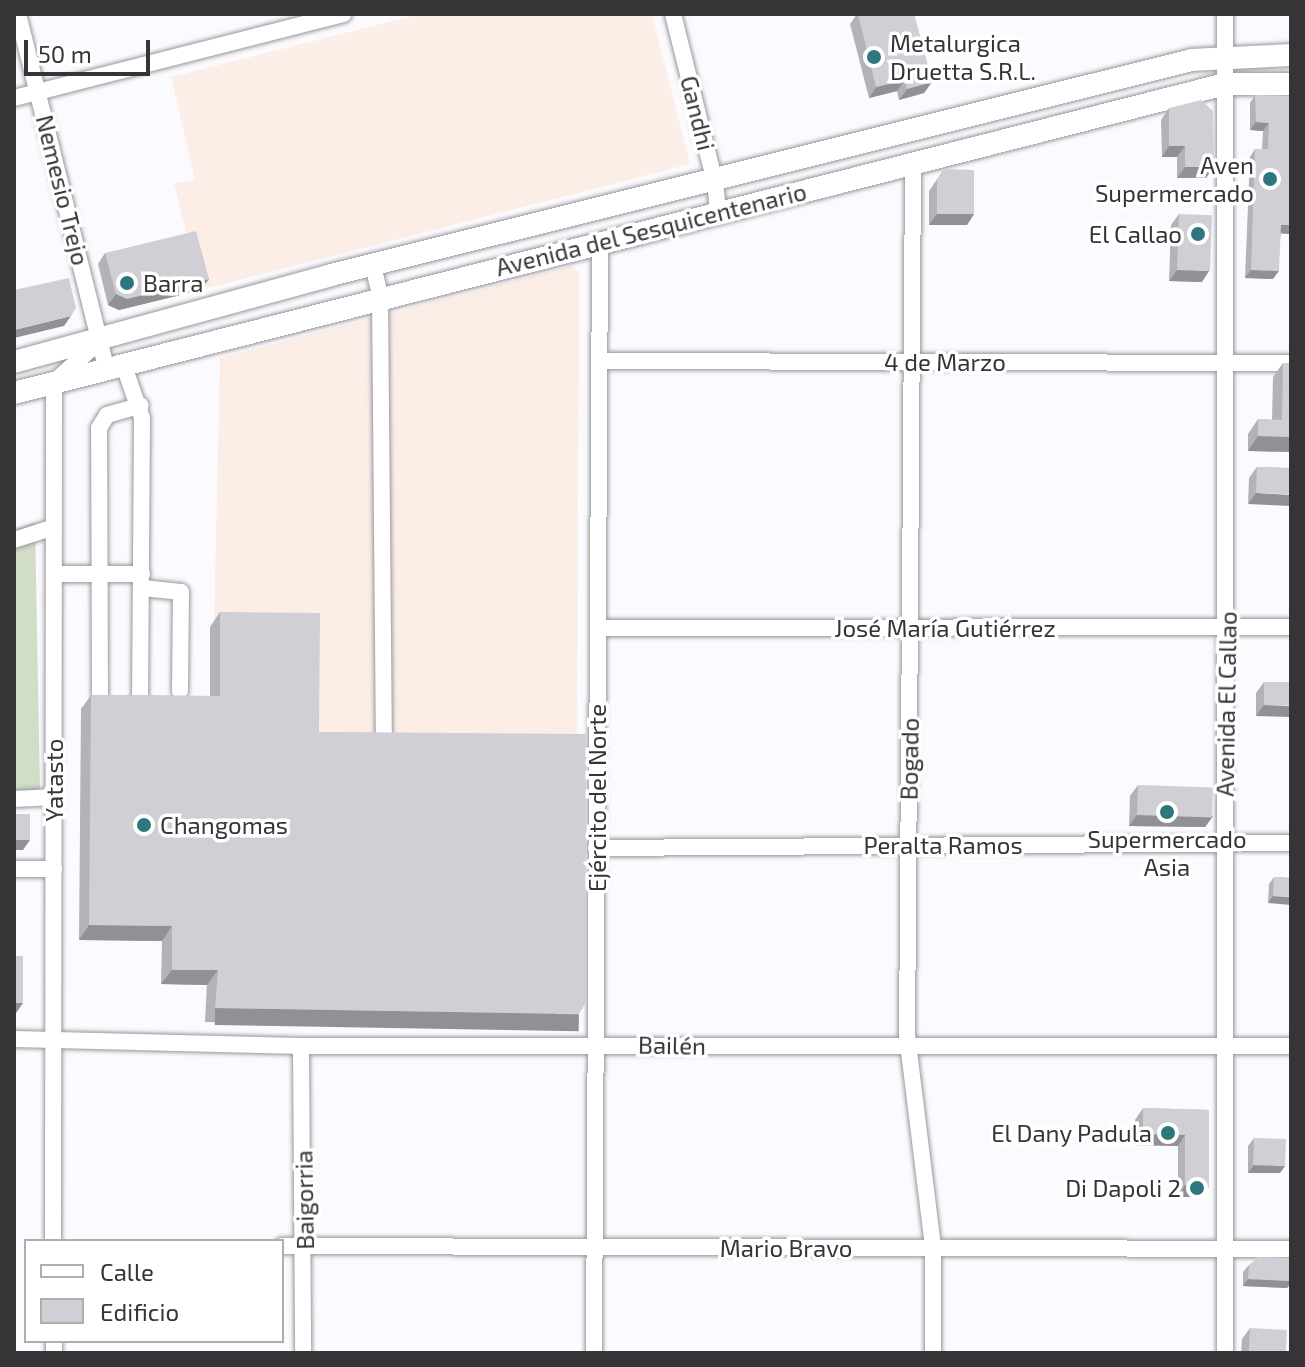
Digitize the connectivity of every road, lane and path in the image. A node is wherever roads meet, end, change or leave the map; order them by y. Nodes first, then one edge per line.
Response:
1 (18, 14) edge
2 (343, 14) edge
3 (673, 14) edge
4 (1225, 14) edge
5 (1224, 55) junction
6 (1291, 55) edge
7 (1225, 84) junction
8 (1291, 84) edge
9 (38, 91) junction
10 (14, 98) edge
11 (913, 164) junction
12 (715, 182) junction
13 (718, 213) junction
14 (600, 243) junction
15 (373, 265) junction
16 (380, 295) junction
17 (101, 340) junction
18 (599, 361) junction
19 (14, 362) edge
20 (911, 362) junction
21 (1228, 362) junction
22 (1291, 363) edge
23 (114, 365) junction
24 (54, 382) junction
25 (14, 393) edge
26 (141, 405) junction
27 (54, 527) junction
28 (14, 540) edge
29 (54, 574) junction
30 (102, 574) junction
31 (142, 581) junction
32 (1228, 627) junction
33 (1291, 627) edge
34 (598, 628) junction
35 (911, 629) junction
36 (180, 691) dead end
37 (100, 694) edge
38 (140, 697) edge
39 (384, 732) edge
40 (54, 797) junction
41 (14, 799) edge
42 (1222, 843) junction
43 (1291, 843) edge
44 (908, 845) junction
45 (596, 848) junction
46 (14, 869) edge
47 (54, 869) junction
48 (14, 1039) edge
49 (53, 1039) junction
50 (596, 1044) junction
51 (301, 1046) junction
52 (1221, 1046) junction
53 (1291, 1046) edge
54 (908, 1047) junction
55 (53, 1239) edge
56 (284, 1246) edge
57 (305, 1246) junction
58 (595, 1248) junction
59 (933, 1248) junction
60 (1222, 1249) junction
61 (1291, 1249) edge
62 (303, 1353) edge
63 (594, 1353) edge
64 (933, 1353) edge
65 (1225, 1353) edge

1 - 9 street, Nemesio Trejo
2 - 9 street
3 - 12 street, Gandhi
4 - 5 street, Avenida El Callao
5 - 6 main road, Avenida del Sesquicentenario
5 - 7 street, Avenida El Callao
5 - 12 main road, Avenida del Sesquicentenario
7 - 8 main road, Avenida del Sesquicentenario
7 - 11 main road, Avenida del Sesquicentenario
7 - 21 street, Avenida El Callao
9 - 10 street
9 - 17 street, Nemesio Trejo
11 - 13 main road, Avenida del Sesquicentenario
11 - 20 street, Bogado
12 - 13 street, Gandhi
12 - 15 main road, Avenida del Sesquicentenario
13 - 14 main road, Avenida del Sesquicentenario
14 - 16 main road, Avenida del Sesquicentenario
14 - 18 street, Ejército del Norte
15 - 16 street
15 - 17 main road, Avenida del Sesquicentenario
16 - 23 main road, Avenida del Sesquicentenario
16 - 39 street
17 - 19 main road, Avenida del Sesquicentenario
17 - 23 street, Nemesio Trejo
17 - 24 street
18 - 20 street, 4 de Marzo
18 - 34 street, Ejército del Norte
20 - 21 street, 4 de Marzo
20 - 35 street, Bogado
21 - 22 street, 4 de Marzo
21 - 32 street, Avenida El Callao
23 - 24 main road, Avenida del Sesquicentenario
23 - 26 street, Nemesio Trejo
24 - 25 main road, Avenida del Sesquicentenario
24 - 27 street, Yatasto
26 - 30 street
26 - 31 street
27 - 28 street
27 - 29 street, Yatasto
29 - 30 street
29 - 40 street, Yatasto
30 - 31 street
30 - 37 street
31 - 36 street
31 - 38 street
32 - 33 street, José María Gutiérrez
32 - 35 street, José María Gutiérrez
32 - 42 street, Avenida El Callao
34 - 35 street, José María Gutiérrez
34 - 45 street, Ejército del Norte
35 - 44 street, Bogado
40 - 41 street
40 - 47 street, Yatasto
42 - 43 street, Peralta Ramos
42 - 44 street, Peralta Ramos
42 - 52 street, Avenida El Callao
44 - 45 street, Peralta Ramos
44 - 54 street, Bogado
45 - 50 street, Ejército del Norte
46 - 47 street
47 - 49 street, Yatasto
48 - 49 street, Bailén
49 - 51 street, Bailén
49 - 55 street, Yatasto
50 - 51 street, Bailén
50 - 54 street, Bailén
50 - 58 street, Ejército del Norte
51 - 57 street, Baigorria
52 - 53 street, Bailén
52 - 54 street, Bailén
52 - 60 street, Avenida El Callao
54 - 59 street, Bogado
56 - 57 street, Mario Bravo
57 - 58 street, Mario Bravo
57 - 62 street, Baigorria
58 - 59 street, Mario Bravo
58 - 63 street, Ejército del Norte
59 - 60 street, Mario Bravo
59 - 64 street, Bogado
60 - 61 street, Mario Bravo
60 - 65 street, Avenida El Callao

